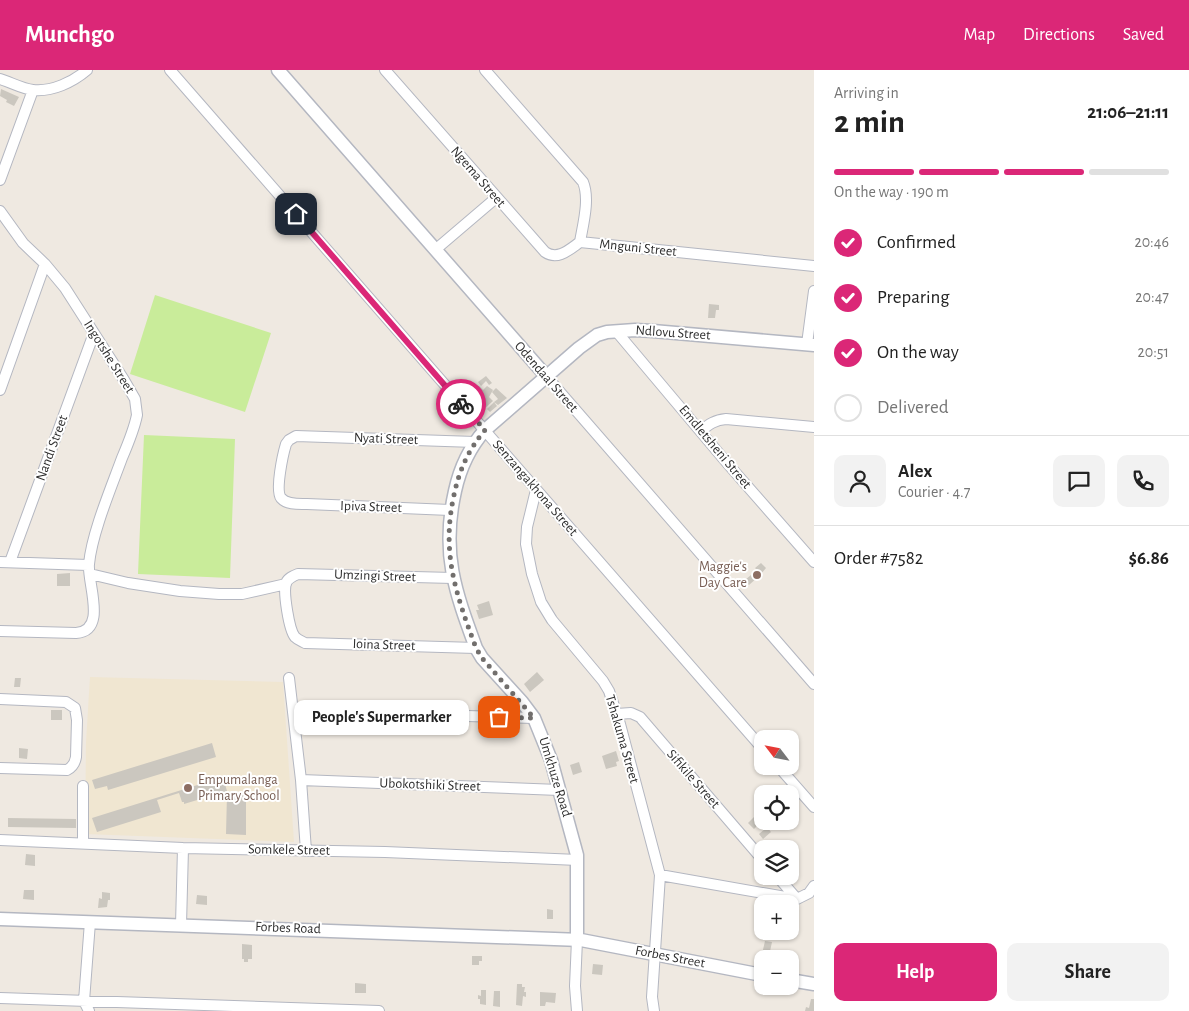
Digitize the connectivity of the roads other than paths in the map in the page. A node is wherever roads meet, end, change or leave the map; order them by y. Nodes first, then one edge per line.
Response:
1 (87, 70) edge
2 (170, 70) edge
3 (278, 70) edge
4 (385, 70) edge
5 (485, 70) edge
6 (0, 79) edge
7 (33, 90) junction
8 (0, 180) edge
9 (496, 198) junction
10 (0, 212) edge
11 (580, 242) junction
12 (436, 250) junction
13 (45, 264) junction
14 (814, 266) edge
15 (814, 292) edge
16 (616, 330) junction
17 (94, 333) junction
18 (811, 345) edge
19 (546, 376) junction
20 (0, 390) edge
21 (814, 427) edge
22 (485, 430) junction
23 (701, 431) junction
24 (475, 442) junction
25 (536, 490) junction
26 (292, 503) joint
27 (450, 510) junction
28 (5, 562) edge
29 (814, 562) edge
30 (89, 570) junction
31 (453, 578) junction
32 (286, 584) junction
33 (0, 631) edge
34 (476, 648) junction
35 (289, 678) dead end
36 (814, 684) edge
37 (0, 699) edge
38 (293, 711) junction
39 (617, 714) junction
40 (534, 718) junction
41 (754, 739) edge
42 (0, 768) edge
43 (786, 775) edge
44 (301, 780) junction
45 (83, 786) dead end
46 (559, 790) junction
47 (814, 807) edge
48 (0, 840) edge
49 (83, 843) junction
50 (183, 848) junction
51 (754, 850) edge
52 (306, 851) junction
53 (578, 860) junction
54 (660, 875) junction
55 (785, 885) edge
56 (814, 886) edge
57 (774, 895) edge
58 (794, 895) edge
59 (799, 898) edge
60 (0, 918) edge
61 (90, 922) junction
62 (181, 925) junction
63 (577, 940) junction
64 (654, 954) junction
65 (754, 973) edge
66 (799, 982) edge
67 (814, 984) edge
68 (0, 998) edge
69 (78, 1004) edge
70 (346, 1010) edge
71 (89, 1011) edge
72 (379, 1011) edge
73 (577, 1011) edge
74 (654, 1011) edge

1 - 7 street
2 - 22 street, Senzangakhona Street
3 - 12 street, Odendaal Street
4 - 9 street, Ngema Street
5 - 11 street, Mnguni Street
6 - 7 street
7 - 8 street
9 - 11 street, Ngema Street
9 - 12 street
10 - 13 street, Ingotshe Street
11 - 14 street, Mnguni Street
12 - 19 street, Odendaal Street
13 - 17 street, Ingotshe Street
13 - 20 street
15 - 18 street
16 - 18 street, Ndlovu Street
16 - 19 street, Ndlovu Street
16 - 23 street, Emdletsheni Street
17 - 28 street, Nandi Street
17 - 30 street, Ingotshe Street
19 - 22 street, Umkhuze Road
19 - 36 street, Odendaal Street
21 - 23 street
22 - 24 street, Umkhuze Road
22 - 25 street, Senzangakhona Street
23 - 29 street, Emdletsheni Street
24 - 26 street, Nyati Street
24 - 27 street, Umkhuze Road
25 - 39 street, Tshakuma Street
25 - 41 street, Senzangakhona Street
26 - 27 street, Ipiva Street
27 - 31 street, Umkhuze Road
28 - 30 street
30 - 32 street
30 - 33 street, Ingotshe Street
31 - 32 street, Umzingi Street
31 - 34 street, Umkhuze Road
32 - 34 street, Ioina Street
34 - 40 street, Umkhuze Road
35 - 38 street
37 - 42 street
38 - 40 street
38 - 44 street
39 - 51 street, Sifikile Street
39 - 54 street, Tshakuma Street
40 - 46 street, Umkhuze Road
43 - 47 street
44 - 46 street, Ubokotshiki Street
44 - 52 street
45 - 49 street
46 - 53 street, Umkhuze Road
48 - 49 street, Somkele Street
49 - 50 street, Somkele Street
50 - 52 street, Somkele Street
50 - 62 street
52 - 53 street, Somkele Street
53 - 63 street, Umkhuze Road
54 - 57 street
54 - 64 street, Tshakuma Street
55 - 58 street
56 - 59 street
60 - 61 street, Forbes Road
61 - 62 street, Forbes Road
61 - 69 street
62 - 63 street, Forbes Road
63 - 64 street, Forbes Street
63 - 73 street
64 - 65 street, Forbes Street
64 - 74 street, Tshakuma Street
66 - 67 street
68 - 69 street
69 - 70 street
69 - 71 street
70 - 72 street

